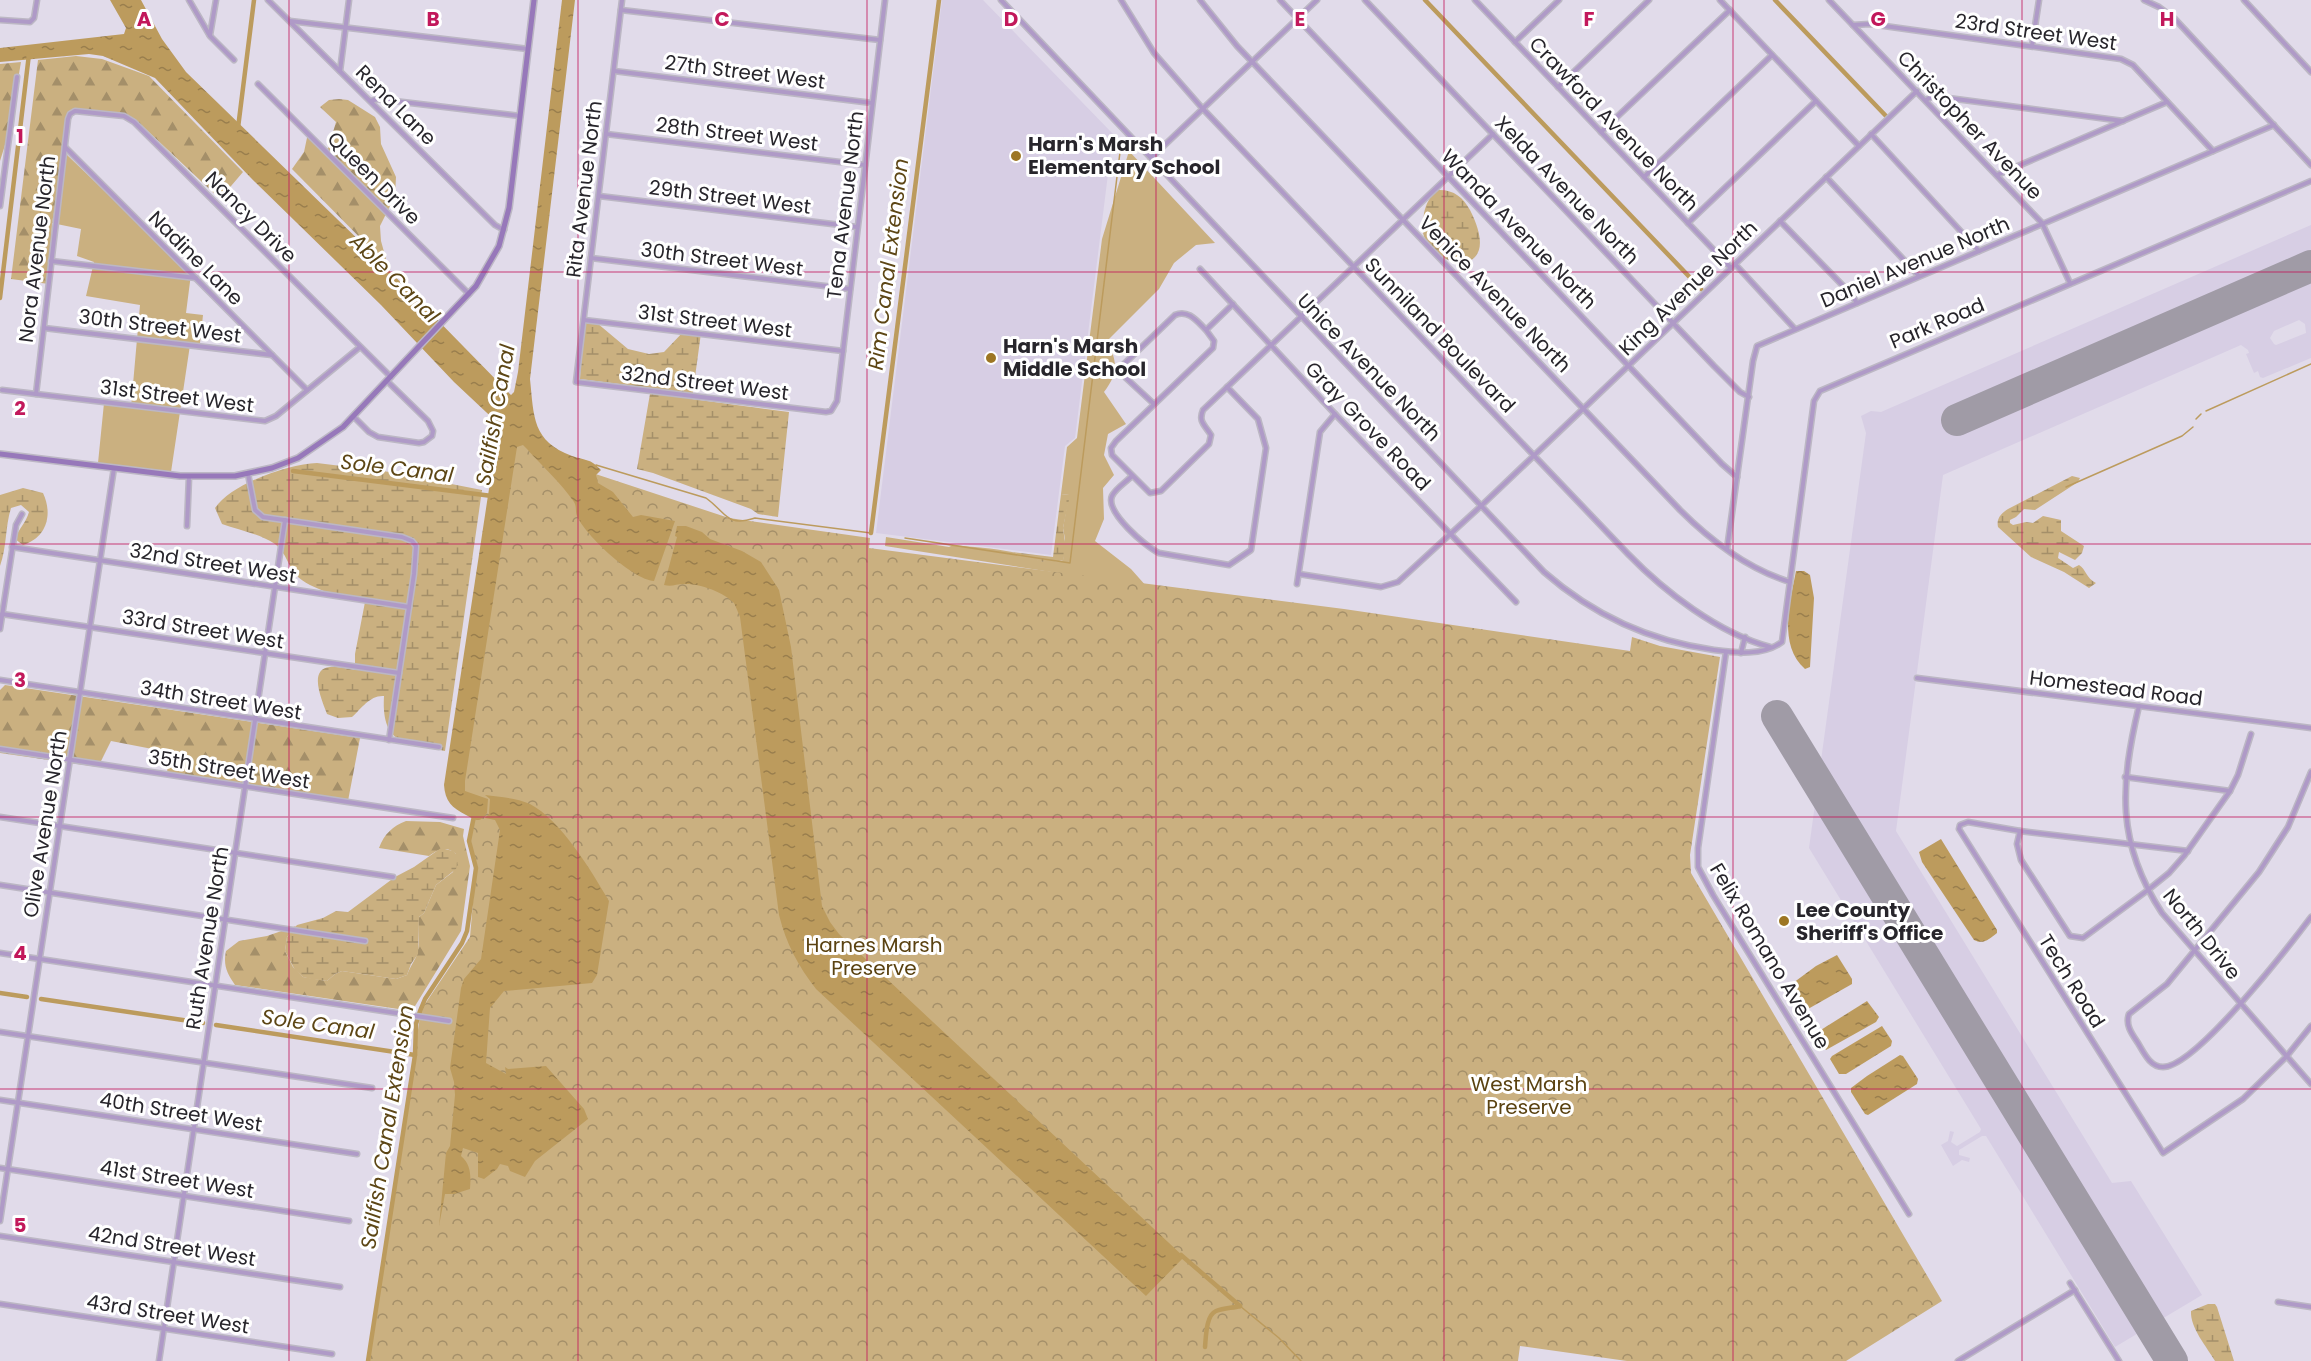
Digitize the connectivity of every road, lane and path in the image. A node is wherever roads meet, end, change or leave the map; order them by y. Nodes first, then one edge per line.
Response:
1 (37, 0) edge
2 (189, 0) edge
3 (216, 0) edge
4 (268, 0) edge
5 (349, 0) edge
6 (534, 0) edge
7 (622, 0) edge
8 (885, 0) edge
9 (1001, 0) edge
10 (1121, 0) edge
11 (1200, 0) edge
12 (1280, 0) edge
13 (1317, 0) edge
14 (1365, 0) edge
15 (1475, 0) edge
16 (1559, 0) edge
17 (1649, 0) edge
18 (1720, 0) edge
19 (1829, 0) edge
20 (2039, 0) edge
21 (2144, 0) edge
22 (2244, 0) edge
23 (621, 10) junction
24 (1730, 10) junction
25 (1297, 19) junction
26 (0, 20) edge
27 (290, 21) junction
28 (1853, 25) junction
29 (346, 27) junction
30 (210, 36) junction
31 (880, 40) junction
32 (1515, 42) junction
33 (2032, 46) junction
34 (528, 49) junction
35 (1772, 55) junction
36 (234, 60) dead end
37 (1252, 62) junction
38 (340, 71) junction
39 (614, 71) junction
40 (2311, 72) edge
41 (17, 77) dead end
42 (258, 84) dead end
43 (1558, 87) junction
44 (1917, 91) junction
45 (1926, 100) junction
46 (1816, 101) junction
47 (371, 102) junction
48 (2168, 102) junction
49 (872, 103) junction
50 (1203, 109) junction
51 (75, 111) joint
52 (520, 116) junction
53 (2123, 121) junction
54 (2274, 125) junction
55 (1601, 132) junction
56 (606, 134) junction
57 (1493, 134) junction
58 (1871, 134) junction
59 (64, 146) junction
60 (1859, 146) junction
61 (2213, 151) junction
62 (1151, 158) junction
63 (865, 165) junction
64 (2311, 165) edge
65 (1997, 175) junction
66 (1449, 177) junction
67 (1644, 177) junction
68 (1826, 177) junction
69 (2311, 181) edge
70 (599, 196) junction
71 (0, 206) edge
72 (1403, 220) junction
73 (1780, 221) junction
74 (1688, 223) junction
75 (2042, 223) junction
76 (858, 227) junction
77 (504, 231) junction
78 (1979, 251) junction
79 (591, 258) junction
80 (51, 261) junction
81 (1735, 264) junction
82 (1353, 266) junction
83 (1731, 268) junction
84 (1200, 269) dead end
85 (1919, 276) junction
86 (196, 278) junction
87 (2070, 284) junction
88 (850, 289) junction
89 (469, 294) junction
90 (1857, 303) junction
91 (1233, 304) junction
92 (1301, 317) junction
93 (584, 320) junction
94 (1673, 322) junction
95 (44, 328) junction
96 (1796, 329) junction
97 (1206, 330) junction
98 (1270, 345) junction
99 (360, 347) junction
100 (843, 351) junction
101 (272, 355) junction
102 (1628, 365) junction
103 (389, 379) junction
104 (576, 382) joint
105 (1227, 387) junction
106 (2, 390) dead end
107 (308, 390) junction
108 (36, 394) junction
109 (1749, 397) junction
110 (1154, 404) junction
111 (1583, 409) junction
112 (831, 411) joint
113 (1335, 414) junction
114 (354, 417) junction
115 (0, 454) edge
116 (1534, 456) junction
117 (114, 468) junction
118 (248, 474) junction
119 (1132, 476) junction
120 (189, 477) junction
121 (1737, 477) junction
122 (1481, 506) junction
123 (22, 514) dead end
124 (285, 520) junction
125 (188, 526) dead end
126 (1452, 534) junction
127 (12, 547) junction
128 (1727, 549) junction
129 (100, 560) junction
130 (1299, 574) junction
131 (1790, 582) junction
132 (1298, 584) dead end
133 (275, 587) junction
134 (1516, 602) dead end
135 (409, 607) junction
136 (2, 614) junction
137 (90, 627) junction
138 (0, 629) edge
139 (1744, 637) junction
140 (1774, 648) junction
141 (1726, 652) junction
142 (1741, 653) junction
143 (265, 654) junction
144 (399, 674) junction
145 (1917, 678) dead end
146 (0, 681) edge
147 (80, 694) junction
148 (2139, 706) junction
149 (255, 720) junction
150 (2311, 728) edge
151 (2251, 734) dead end
152 (389, 740) junction
153 (439, 747) dead end
154 (0, 749) edge
155 (70, 760) junction
156 (2311, 772) edge
157 (2125, 777) junction
158 (245, 786) junction
159 (2230, 791) junction
160 (0, 817) edge
161 (453, 818) dead end
162 (60, 826) junction
163 (2020, 831) junction
164 (2131, 844) junction
165 (2188, 851) junction
166 (235, 853) junction
167 (393, 877) dead end
168 (0, 885) edge
169 (2148, 890) junction
170 (50, 893) junction
171 (2311, 917) edge
172 (225, 919) junction
173 (365, 940) dead end
174 (2195, 952) junction
175 (0, 953) edge
176 (40, 960) junction
177 (215, 985) junction
178 (2240, 1004) junction
179 (448, 1021) dead end
180 (2311, 1026) edge
181 (0, 1032) edge
182 (28, 1036) junction
183 (2286, 1057) junction
184 (203, 1062) junction
185 (2311, 1084) edge
186 (372, 1088) dead end
187 (0, 1100) edge
188 (18, 1103) junction
189 (193, 1129) junction
190 (357, 1154) dead end
191 (0, 1168) edge
192 (8, 1169) junction
193 (183, 1195) junction
194 (1909, 1214) dead end
195 (0, 1221) edge
196 (350, 1221) dead end
197 (0, 1236) edge
198 (174, 1262) junction
199 (2070, 1283) dead end
200 (340, 1287) dead end
201 (2075, 1290) junction
202 (2278, 1302) dead end
203 (0, 1304) edge
204 (2311, 1307) edge
205 (164, 1329) junction
206 (332, 1354) dead end
207 (159, 1361) edge
208 (1958, 1361) edge
209 (2119, 1361) edge

1 - 26 street
2 - 30 street
3 - 30 street
4 - 27 street, Rena Lane
5 - 29 street
6 - 34 street
7 - 23 street, Rita Avenue North
8 - 31 street, Tena Avenue North
9 - 62 street, Unice Avenue North
10 - 50 street, Sunniland Boulevard
11 - 37 street, Venice Avenue North
12 - 25 street, Wanda Avenue North
13 - 25 street
14 - 57 street, Xelda Avenue North
15 - 32 street, Crawford Avenue North
16 - 32 street
17 - 43 street
18 - 24 street
19 - 28 street, Christopher Avenue
20 - 33 street
21 - 54 street
22 - 40 street
23 - 31 street
23 - 39 street, Rita Avenue North
24 - 35 street
24 - 55 street
25 - 37 street
25 - 66 street, Wanda Avenue North
27 - 29 street
27 - 38 street, Rena Lane
28 - 33 street, 23rd Street West
28 - 44 street, Christopher Avenue
29 - 34 street
29 - 38 street
30 - 36 street
31 - 49 street, Tena Avenue North
32 - 43 street, Crawford Avenue North
33 - 48 street, 23rd Street West
34 - 52 street
35 - 46 street
35 - 67 street
37 - 50 street
37 - 72 street, Venice Avenue North
38 - 47 street, Rena Lane
39 - 49 street, 27th Street West
39 - 56 street, Rita Avenue North
41 - 71 street
42 - 89 street, Queen Drive
43 - 55 street, Crawford Avenue North
44 - 45 street, Christopher Avenue
44 - 58 street, King Avenue North
45 - 53 street
45 - 65 street, Christopher Avenue
46 - 60 street
46 - 74 street
47 - 52 street
47 - 77 street, Rena Lane
48 - 53 street
48 - 61 street, 23rd Street West
49 - 63 street, Tena Avenue North
50 - 62 street
50 - 82 street, Sunniland Boulevard
51 - 59 street, Nora Avenue North
51 - 99 street, Nancy Drive
52 - 77 street
53 - 65 street
54 - 61 street, Daniel Avenue North
54 - 64 street
55 - 67 street, Crawford Avenue North
56 - 63 street, 28th Street West
56 - 70 street, Rita Avenue North
57 - 66 street
57 - 94 street, Xelda Avenue North
58 - 60 street, King Avenue North
58 - 78 street
59 - 80 street, Nora Avenue North
59 - 86 street, Nadine Lane
60 - 68 street, King Avenue North
61 - 75 street, Daniel Avenue North
62 - 92 street, Unice Avenue North
63 - 76 street, Tena Avenue North
65 - 75 street, Christopher Avenue
66 - 72 street
66 - 102 street, Wanda Avenue North
67 - 74 street, Crawford Avenue North
68 - 73 street, King Avenue North
68 - 85 street
69 - 87 street, Park Road
70 - 76 street, 29th Street West
70 - 79 street, Rita Avenue North
72 - 82 street
72 - 111 street, Venice Avenue North
73 - 81 street, King Avenue North
73 - 90 street
74 - 83 street, Crawford Avenue North
75 - 78 street, Daniel Avenue North
75 - 87 street, Christopher Avenue
76 - 88 street, Tena Avenue North
77 - 89 street
78 - 85 street, Daniel Avenue North
79 - 88 street, 30th Street West
79 - 93 street, Rita Avenue North
80 - 86 street
80 - 95 street, Nora Avenue North
81 - 83 street, King Avenue North
81 - 96 street
82 - 92 street
82 - 116 street, Sunniland Boulevard
83 - 94 street, King Avenue North
84 - 91 street, Gray Grove Road
85 - 90 street, Daniel Avenue North
86 - 101 street, Nadine Lane
87 - 131 street, Park Road
88 - 100 street, Tena Avenue North
89 - 103 street
90 - 96 street, Daniel Avenue North
91 - 97 street
91 - 98 street, Gray Grove Road
92 - 98 street
92 - 122 street, Unice Avenue North
93 - 100 street, 31st Street West
93 - 104 street, Rita Avenue North
94 - 102 street, King Avenue North
94 - 109 street, Xelda Avenue North
95 - 101 street, 30th Street West
95 - 108 street, Nora Avenue North
96 - 109 street, Daniel Avenue North
97 - 110 street
97 - 110 street
98 - 105 street
98 - 113 street, Gray Grove Road
99 - 103 street, Nancy Drive
99 - 107 street, 31st Street West
100 - 112 street, Tena Avenue North
101 - 107 street, Nadine Lane
102 - 111 street, King Avenue North
102 - 121 street, Wanda Avenue North
103 - 114 street
103 - 114 street, Nancy Drive
104 - 112 street, 32nd Street West
105 - 119 street
105 - 119 street
106 - 108 street, 31st Street West
107 - 108 street, 31st Street West
109 - 121 street, Daniel Avenue North
110 - 119 street
111 - 116 street, King Avenue North
111 - 128 street, Venice Avenue North
113 - 126 street, Gray Grove Road
113 - 130 street
114 - 118 street
115 - 117 street
116 - 122 street, King Avenue North
116 - 139 street, Sunniland Boulevard
117 - 120 street
117 - 129 street, Olive Avenue North
118 - 120 street
118 - 124 street
120 - 125 street
121 - 128 street, Daniel Avenue North
122 - 126 street, King Avenue North
122 - 141 street, Unice Avenue North
123 - 127 street
124 - 133 street, Ruth Avenue North
124 - 135 street
126 - 130 street, King Avenue North
126 - 134 street, Gray Grove Road
127 - 129 street, 32nd Street West
127 - 136 street
128 - 131 street, Venice Avenue North
129 - 133 street, 32nd Street West
129 - 137 street, Olive Avenue North
130 - 132 street
131 - 140 street, Park Road
133 - 135 street, 32nd Street West
133 - 143 street, Ruth Avenue North
135 - 144 street
136 - 137 street, 33rd Street West
136 - 138 street
137 - 143 street, 33rd Street West
137 - 147 street, Olive Avenue North
139 - 140 street, Sunniland Boulevard
139 - 142 street
140 - 142 street, Unice Avenue North
141 - 142 street, Unice Avenue North
141 - 194 street, Felix Romano Avenue
143 - 144 street, 33rd Street West
143 - 149 street, Ruth Avenue North
144 - 152 street
145 - 148 street, Homestead Road
146 - 147 street, 34th Street West
147 - 149 street, 34th Street West
147 - 155 street, Olive Avenue North
148 - 150 street, Homestead Road
148 - 157 street, North Drive
149 - 152 street, 34th Street West
149 - 158 street, Ruth Avenue North
151 - 159 street
152 - 153 street, 34th Street West
154 - 155 street, 35th Street West
155 - 158 street, 35th Street West
155 - 162 street, Olive Avenue North
156 - 174 street
157 - 159 street
157 - 164 street, North Drive
158 - 161 street, 35th Street West
158 - 166 street, Ruth Avenue North
159 - 165 street
160 - 162 street
162 - 166 street
162 - 170 street, Olive Avenue North
163 - 164 street
163 - 169 street
163 - 183 street, Tech Road
164 - 165 street
164 - 169 street, North Drive
165 - 169 street
166 - 167 street
166 - 172 street, Ruth Avenue North
168 - 170 street
169 - 174 street, North Drive
170 - 172 street
170 - 176 street, Olive Avenue North
171 - 178 street
172 - 173 street
172 - 177 street, Ruth Avenue North
174 - 178 street, North Drive
174 - 178 street
175 - 176 street
176 - 177 street
176 - 182 street, Olive Avenue North
177 - 179 street
177 - 184 street, Ruth Avenue North
178 - 183 street, North Drive
180 - 183 street
181 - 182 street
182 - 184 street
182 - 188 street, Olive Avenue North
183 - 185 street, North Drive
184 - 186 street
184 - 189 street, Ruth Avenue North
187 - 188 street, 40th Street West
188 - 189 street, 40th Street West
188 - 192 street, Olive Avenue North
189 - 190 street, 40th Street West
189 - 193 street, Ruth Avenue North
191 - 192 street, 41st Street West
192 - 193 street, 41st Street West
192 - 195 street, Olive Avenue North
193 - 196 street, 41st Street West
193 - 198 street, Ruth Avenue North
197 - 198 street, 42nd Street West
198 - 200 street, 42nd Street West
198 - 205 street, Ruth Avenue North
199 - 201 street
201 - 208 street
201 - 209 street
202 - 204 street
203 - 205 street, 43rd Street West
205 - 206 street, 43rd Street West
205 - 207 street, Ruth Avenue North

